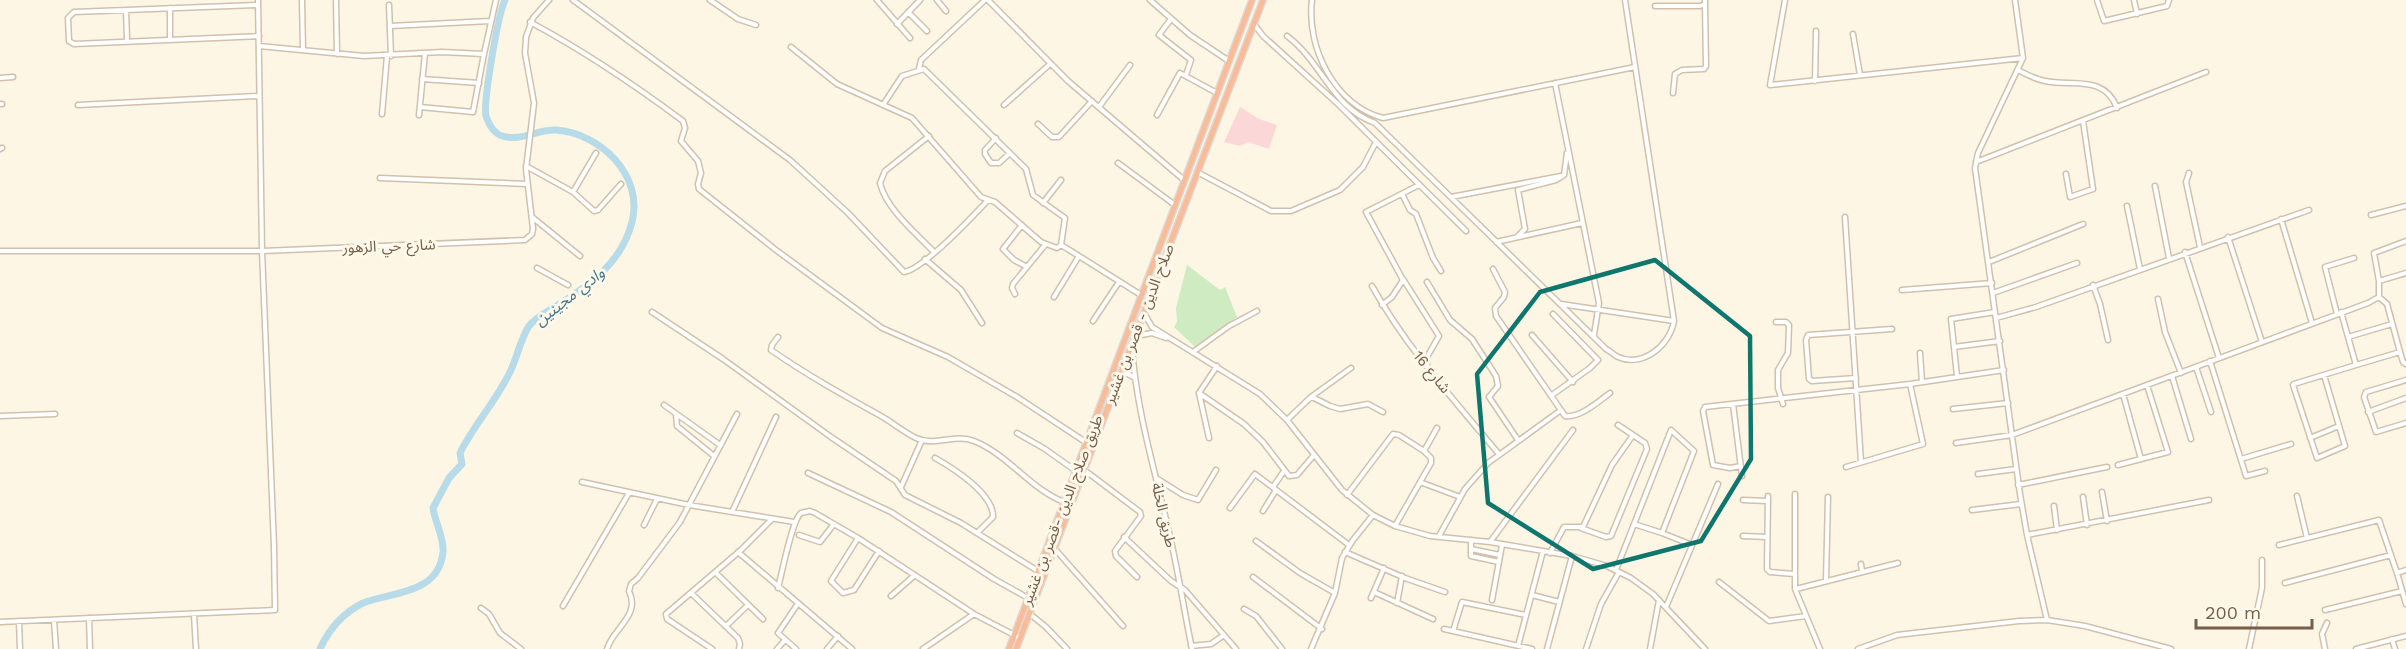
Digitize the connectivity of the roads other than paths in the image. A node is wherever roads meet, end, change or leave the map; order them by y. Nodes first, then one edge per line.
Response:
1 (171, 0) edge
2 (302, 0) edge
3 (336, 0) edge
4 (496, 0) edge
5 (549, 0) edge
6 (573, 0) edge
7 (710, 0) edge
8 (877, 0) edge
9 (920, 0) edge
10 (937, 0) edge
11 (986, 0) edge
12 (1150, 0) edge
13 (1253, 0) edge
14 (1263, 0) edge
15 (1312, 0) edge
16 (1625, 0) edge
17 (1785, 0) edge
18 (2015, 0) edge
19 (2097, 0) edge
20 (2134, 0) edge
21 (2169, 0) edge
22 (258, 2) edge
23 (1705, 2) edge
24 (389, 5) dead end
25 (1655, 6) dead end
26 (171, 8) junction
27 (126, 10) junction
28 (946, 11) dead end
29 (908, 12) junction
30 (2137, 14) junction
31 (1171, 19) junction
32 (490, 21) junction
33 (530, 21) junction
34 (897, 24) junction
35 (756, 25) dead end
36 (390, 26) junction
37 (1243, 26) junction
38 (1253, 26) junction
39 (927, 31) dead end
40 (1816, 31) dead end
41 (1853, 34) dead end
42 (259, 36) junction
43 (1287, 36) dead end
44 (910, 38) dead end
45 (170, 39) junction
46 (127, 40) junction
47 (258, 46) junction
48 (791, 47) dead end
49 (303, 50) junction
50 (425, 53) junction
51 (337, 54) junction
52 (484, 54) junction
53 (389, 56) junction
54 (2023, 58) junction
55 (1229, 61) junction
56 (1050, 64) junction
57 (1130, 65) dead end
58 (1635, 67) junction
59 (919, 69) junction
60 (2019, 70) junction
61 (2206, 72) dead end
62 (1186, 75) junction
63 (1860, 75) junction
64 (13, 77) dead end
65 (0, 78) edge
66 (423, 79) junction
67 (1815, 81) junction
68 (479, 83) junction
69 (1555, 83) junction
70 (1217, 93) junction
71 (1673, 93) dead end
72 (258, 96) junction
73 (1092, 101) junction
74 (78, 105) dead end
75 (883, 105) junction
76 (1004, 105) dead end
77 (420, 107) junction
78 (1099, 107) junction
79 (2117, 108) junction
80 (382, 114) dead end
81 (419, 115) dead end
82 (1157, 115) dead end
83 (2083, 121) junction
84 (1038, 124) dead end
85 (929, 136) junction
86 (996, 138) junction
87 (1376, 142) junction
88 (1567, 148) junction
89 (596, 153) dead end
90 (1010, 153) junction
91 (1975, 162) junction
92 (1118, 163) dead end
93 (526, 166) junction
94 (1197, 172) junction
95 (2189, 173) dead end
96 (2066, 174) dead end
97 (1564, 175) junction
98 (380, 178) dead end
99 (1061, 180) dead end
100 (1184, 180) junction
101 (527, 184) junction
102 (621, 184) dead end
103 (1419, 186) junction
104 (2155, 186) dead end
105 (573, 192) junction
106 (1402, 194) junction
107 (1450, 197) junction
108 (988, 200) junction
109 (1043, 203) junction
110 (1175, 204) junction
111 (2127, 206) dead end
112 (2406, 206) edge
113 (2309, 210) dead end
114 (2371, 215) dead end
115 (531, 217) junction
116 (1845, 217) dead end
117 (2282, 219) junction
118 (1582, 223) junction
119 (2083, 224) dead end
120 (1022, 225) junction
121 (1466, 231) dead end
122 (1517, 237) junction
123 (2228, 237) junction
124 (2406, 241) edge
125 (1496, 242) junction
126 (1045, 245) junction
127 (1061, 245) junction
128 (2200, 247) junction
129 (0, 251) edge
130 (262, 251) junction
131 (934, 252) junction
132 (2185, 252) junction
133 (580, 256) dead end
134 (1079, 256) junction
135 (2169, 258) junction
136 (2354, 258) dead end
137 (925, 259) junction
138 (1989, 262) junction
139 (2077, 263) dead end
140 (1027, 267) junction
141 (537, 268) dead end
142 (1493, 269) dead end
143 (2139, 269) junction
144 (1441, 271) dead end
145 (2406, 273) edge
146 (1402, 278) junction
147 (2379, 281) junction
148 (1119, 282) junction
149 (1427, 282) dead end
150 (1992, 283) junction
151 (568, 285) dead end
152 (2093, 285) junction
153 (1372, 286) dead end
154 (1902, 290) dead end
155 (1993, 293) junction
156 (1015, 294) dead end
157 (1142, 295) junction
158 (1054, 297) dead end
159 (2379, 297) junction
160 (2158, 299) dead end
161 (1560, 303) junction
162 (1382, 305) junction
163 (1599, 309) junction
164 (1144, 310) junction
165 (1257, 311) dead end
166 (652, 312) dead end
167 (1995, 312) junction
168 (2339, 313) junction
169 (1553, 314) dead end
170 (1996, 318) junction
171 (1093, 321) dead end
172 (1674, 321) junction
173 (1776, 322) dead end
174 (982, 323) dead end
175 (2312, 323) junction
176 (2392, 324) junction
177 (1892, 328) dead end
178 (1852, 331) junction
179 (1532, 335) dead end
180 (1593, 336) junction
181 (778, 337) dead end
182 (2348, 337) junction
183 (1132, 340) junction
184 (2108, 340) dead end
185 (2000, 341) junction
186 (1175, 342) junction
187 (2262, 342) junction
188 (1953, 346) junction
189 (1193, 352) junction
190 (2400, 352) junction
191 (1920, 353) dead end
192 (2219, 358) junction
193 (2210, 362) junction
194 (2406, 364) edge
195 (2356, 365) junction
196 (1217, 366) junction
197 (1427, 366) junction
198 (2196, 367) junction
199 (1352, 368) dead end
200 (2004, 370) junction
201 (2181, 373) junction
202 (2324, 375) junction
203 (1958, 376) junction
204 (2172, 376) junction
205 (1856, 378) junction
206 (1117, 380) junction
207 (2406, 380) edge
208 (1136, 381) junction
209 (1573, 382) junction
210 (1922, 382) junction
211 (1910, 384) junction
212 (2147, 385) junction
213 (1857, 388) junction
214 (1199, 393) junction
215 (1610, 393) dead end
216 (2123, 394) junction
217 (1552, 395) junction
218 (1311, 397) junction
219 (1781, 397) junction
220 (2406, 398) edge
221 (2008, 403) junction
222 (1733, 404) junction
223 (1783, 404) dead end
224 (664, 405) dead end
225 (1953, 409) dead end
226 (1561, 410) junction
227 (1383, 412) dead end
228 (2211, 412) dead end
229 (2368, 412) junction
230 (54, 414) dead end
231 (676, 414) junction
232 (737, 414) dead end
233 (0, 416) edge
234 (776, 417) dead end
235 (1287, 420) junction
236 (2406, 423) edge
237 (1618, 425) dead end
238 (2339, 426) junction
239 (1437, 428) dead end
240 (1573, 430) dead end
241 (1017, 433) dead end
242 (1633, 435) junction
243 (2012, 435) junction
244 (1209, 438) dead end
245 (2310, 438) junction
246 (2191, 439) dead end
247 (922, 440) junction
248 (1518, 440) junction
249 (1087, 443) junction
250 (1956, 443) dead end
251 (2291, 444) dead end
252 (720, 445) junction
253 (1424, 451) junction
254 (1498, 453) junction
255 (714, 456) junction
256 (1314, 456) junction
257 (935, 458) dead end
258 (2141, 459) junction
259 (2241, 459) junction
260 (1861, 462) junction
261 (2118, 465) dead end
262 (1741, 466) junction
263 (1846, 466) dead end
264 (2107, 467) dead end
265 (1083, 469) junction
266 (2016, 469) junction
267 (1216, 470) dead end
268 (1076, 471) junction
269 (1284, 471) junction
270 (2265, 471) dead end
271 (808, 473) dead end
272 (1978, 474) dead end
273 (1742, 476) dead end
274 (1155, 478) junction
275 (582, 482) dead end
276 (1420, 482) junction
277 (1718, 484) dead end
278 (2018, 485) junction
279 (901, 488) junction
280 (1275, 488) junction
281 (2102, 492) dead end
282 (629, 493) junction
283 (1795, 494) dead end
284 (1347, 495) junction
285 (1828, 496) dead end
286 (2297, 496) dead end
287 (1460, 497) junction
288 (2083, 497) dead end
289 (657, 499) junction
290 (1743, 500) dead end
291 (2209, 501) dead end
292 (1064, 502) junction
293 (2021, 504) junction
294 (689, 505) junction
295 (2054, 506) dead end
296 (1230, 508) dead end
297 (1972, 510) dead end
298 (1263, 511) dead end
299 (732, 512) junction
300 (1373, 515) junction
301 (772, 519) junction
302 (2107, 521) junction
303 (794, 522) junction
304 (834, 524) junction
305 (1634, 524) junction
306 (644, 525) dead end
307 (2087, 525) junction
308 (1395, 526) junction
309 (1581, 528) junction
310 (2057, 530) junction
311 (977, 533) junction
312 (1662, 533) junction
313 (799, 535) dead end
314 (2027, 535) junction
315 (1439, 536) junction
316 (1743, 536) dead end
317 (1124, 537) junction
318 (1767, 537) junction
319 (858, 538) junction
320 (2307, 538) junction
321 (1471, 540) junction
322 (1256, 541) dead end
323 (1490, 542) junction
324 (1349, 545) junction
325 (1502, 545) junction
326 (1693, 545) junction
327 (2279, 545) dead end
328 (1054, 548) junction
329 (1471, 549) junction
330 (879, 551) junction
331 (1543, 551) junction
332 (738, 552) junction
333 (1345, 552) junction
334 (1550, 553) junction
335 (1500, 555) junction
336 (2391, 555) junction
337 (1572, 556) junction
338 (2262, 560) dead end
339 (1499, 562) junction
340 (1898, 563) dead end
341 (1861, 564) dead end
342 (1384, 568) junction
343 (2406, 570) edge
344 (1617, 571) junction
345 (715, 572) junction
346 (1039, 572) junction
347 (1862, 572) junction
348 (2397, 573) junction
349 (1795, 574) junction
350 (915, 575) junction
351 (1402, 576) junction
352 (1137, 577) dead end
353 (1253, 577) dead end
354 (1827, 580) junction
355 (1719, 582) dead end
356 (2285, 583) dead end
357 (1179, 585) junction
358 (778, 588) junction
359 (1796, 589) junction
360 (2402, 591) junction
361 (1374, 592) junction
362 (1445, 592) dead end
363 (691, 593) junction
364 (1335, 593) junction
365 (1532, 595) junction
366 (891, 596) dead end
367 (1029, 598) junction
368 (1371, 598) dead end
369 (1492, 600) dead end
370 (1659, 600) junction
371 (1559, 602) junction
372 (1397, 603) junction
373 (2406, 604) edge
374 (748, 605) junction
375 (797, 605) junction
376 (563, 606) dead end
377 (1666, 607) junction
378 (481, 608) dead end
379 (1244, 609) dead end
380 (2325, 610) dead end
381 (194, 614) junction
382 (974, 614) junction
383 (1030, 614) junction
384 (1526, 615) junction
385 (1806, 616) junction
386 (89, 618) junction
387 (763, 619) dead end
388 (1433, 619) dead end
389 (54, 620) junction
390 (2047, 620) junction
391 (19, 621) junction
392 (0, 622) edge
393 (2327, 623) dead end
394 (726, 626) junction
395 (1123, 626) dead end
396 (1322, 629) junction
397 (1444, 629) dead end
398 (1454, 631) junction
399 (1224, 634) junction
400 (838, 636) junction
401 (2406, 636) edge
402 (1017, 637) junction
403 (2392, 639) junction
404 (784, 640) junction
405 (1518, 646) junction
406 (1191, 647) edge
407 (20, 649) edge
408 (56, 649) edge
409 (90, 649) edge
410 (196, 649) edge
411 (521, 649) edge
412 (607, 649) edge
413 (712, 649) edge
414 (739, 649) edge
415 (777, 649) edge
416 (796, 649) edge
417 (827, 649) edge
418 (852, 649) edge
419 (923, 649) edge
420 (1009, 649) edge
421 (1016, 649) edge
422 (1067, 649) edge
423 (1236, 649) edge
424 (1282, 649) edge
425 (1311, 649) edge
426 (1532, 649) edge
427 (1547, 649) edge
428 (1586, 649) edge
429 (1650, 649) edge
430 (1705, 649) edge
431 (1820, 649) edge
432 (1858, 649) edge
433 (2172, 649) edge
434 (2249, 649) edge
435 (2325, 649) edge
436 (2356, 649) edge
437 (2395, 649) edge

1 - 26 street
2 - 49 street
3 - 51 street
4 - 32 street
5 - 33 street
6 - 137 street
7 - 35 street
8 - 34 street
9 - 29 street
10 - 28 street
11 - 56 street
11 - 59 street
12 - 31 street
13 - 14 highway
13 - 37 highway, طريق صلاح الدين -قصر بن غشير
14 - 38 highway, صلاح الدين - قصر بن غشير
15 - 69 street
16 - 58 street
17 - 67 street
18 - 54 street
19 - 30 street
20 - 30 street
21 - 30 street
22 - 26 street
22 - 42 street
23 - 25 street
23 - 71 street
24 - 36 street
26 - 27 street
26 - 45 street
27 - 46 street
27 - 46 street
29 - 34 street
29 - 39 street
31 - 55 street
31 - 62 street
32 - 36 street
32 - 52 street
33 - 93 street, شارع حي الزهور
33 - 249 street
34 - 44 street
36 - 53 street
37 - 38 highway
37 - 55 highway, طريق صلاح الدين -قصر بن غشير
38 - 87 street
38 - 94 highway, صلاح الدين - قصر بن غشير
40 - 67 street
41 - 63 street
42 - 45 street
42 - 47 street
43 - 107 street
45 - 46 street
47 - 49 street
47 - 72 street
48 - 75 street
49 - 51 street
50 - 52 street
50 - 53 street
50 - 66 street
51 - 53 street
52 - 68 street
53 - 80 street
54 - 60 street
54 - 63 street
55 - 70 highway, طريق صلاح الدين -قصر بن غشير
56 - 73 street
56 - 76 street
57 - 78 street
58 - 69 street
58 - 172 street
59 - 75 street
59 - 86 street
60 - 79 street
60 - 91 street
61 - 79 street
62 - 70 street
62 - 82 street
63 - 67 street
64 - 65 street
66 - 68 street
66 - 77 street
68 - 77 street
69 - 88 street
70 - 100 highway, طريق صلاح الدين -قصر بن غشير
72 - 74 street
72 - 130 street
73 - 78 street
73 - 84 street
75 - 85 street
77 - 81 street
78 - 100 street
79 - 83 street
83 - 91 street
83 - 96 street
85 - 108 street
85 - 131 street
86 - 90 street
86 - 90 street
87 - 94 street
87 - 103 street
88 - 97 street
88 - 118 street
89 - 105 street
90 - 109 street
91 - 138 street
92 - 110 street
93 - 101 street, شارع حي الزهور
93 - 105 street
94 - 164 highway, صلاح الدين - قصر بن غشير
95 - 128 street
97 - 107 street
97 - 122 street
98 - 101 street
99 - 109 street
100 - 110 highway, طريق صلاح الدين -قصر بن غشير
101 - 115 street, شارع حي الزهور
102 - 105 street
103 - 106 street
103 - 121 street
104 - 135 street
106 - 144 street
106 - 146 street
107 - 125 street
108 - 120 street
108 - 131 street
109 - 127 street
110 - 157 highway, طريق صلاح الدين -قصر بن غشير
111 - 143 street
112 - 114 street
113 - 117 street
115 - 130 street, شارع حي الزهور
115 - 133 street
116 - 178 street
117 - 123 street
117 - 175 street
118 - 122 street
118 - 163 street
119 - 138 street
120 - 126 street
120 - 140 street
122 - 125 street
123 - 128 street
123 - 187 street
124 - 147 street
125 - 161 street
126 - 127 street
126 - 140 street
127 - 134 street
128 - 132 street
129 - 130 street, شارع حي الزهور
130 - 381 street
131 - 137 street
132 - 135 street
132 - 192 street
134 - 148 street
134 - 158 street
135 - 143 street
136 - 168 street
137 - 174 street
138 - 150 street
139 - 155 street
140 - 156 street
141 - 151 street
142 - 217 street
143 - 152 street
145 - 147 street
146 - 162 street
146 - 197 street
147 - 159 street
148 - 157 street
148 - 171 street
149 - 248 street
150 - 154 street
150 - 155 street
152 - 170 street
152 - 184 street
153 - 162 street, شارع 16
155 - 167 street
157 - 249 highway, طريق صلاح الدين -قصر بن غشير
159 - 168 street
159 - 176 street
160 - 201 street
161 - 163 street
161 - 180 street
162 - 197 street, شارع 16
163 - 172 street
163 - 180 street
164 - 183 highway, صلاح الدين - قصر بن غشير
164 - 186 street
165 - 189 street
166 - 279 street
167 - 170 street
167 - 188 street
168 - 175 street
168 - 182 street
169 - 209 street
170 - 185 street
172 - 180 street
173 - 219 street
175 - 187 street
176 - 182 street
176 - 190 street
177 - 178 street
178 - 205 street
178 - 205 street
179 - 209 street
181 - 247 street
182 - 195 street
183 - 186 street
183 - 206 highway, صلاح الدين - قصر بن غشير
183 - 208 street, طريق الخلة
185 - 188 street
185 - 200 street
186 - 189 street
187 - 192 street
188 - 203 street
189 - 196 street
190 - 194 street
190 - 195 street
191 - 210 street
192 - 193 street
193 - 198 street
193 - 259 street
195 - 202 street
196 - 214 street
196 - 235 street
197 - 254 street, شارع 16
198 - 201 street
198 - 228 street
199 - 218 street
200 - 203 street
200 - 221 street
201 - 204 street
202 - 238 street
202 - 245 street
203 - 210 street
204 - 212 street
204 - 246 street
205 - 213 street
206 - 208 street
206 - 265 highway, صلاح الدين - قصر بن غشير
207 - 229 street
208 - 274 street, طريق الخلة
209 - 217 street
210 - 211 street
211 - 213 street
211 - 260 street
212 - 216 street
212 - 258 street
213 - 219 street
213 - 260 street
214 - 244 street
214 - 269 street
215 - 226 street
216 - 243 street
216 - 258 street
217 - 226 street
218 - 227 street
218 - 235 street
219 - 222 street
219 - 223 street
220 - 229 street
221 - 225 street
221 - 243 street
222 - 262 street
222 - 262 street
224 - 231 street
226 - 248 street
229 - 236 street
230 - 233 street
231 - 252 street
231 - 255 street
232 - 252 street
234 - 299 street
235 - 256 street
237 - 242 street
238 - 245 street
238 - 245 street
239 - 253 street
240 - 323 street
241 - 268 street
242 - 309 street
242 - 309 street
243 - 250 street
243 - 266 street
247 - 279 street
247 - 292 street
248 - 254 street
249 - 268 highway, طريق صلاح الدين -قصر بن غشير
251 - 259 street
252 - 255 street
253 - 276 street
253 - 284 street
254 - 287 street
255 - 294 street
256 - 269 street
256 - 284 street
257 - 311 street
258 - 261 street
259 - 270 street
260 - 263 street
262 - 273 street
264 - 278 street
265 - 317 street
265 - 328 highway, صلاح الدين - قصر بن غشير
266 - 272 street
266 - 278 street
267 - 274 street
268 - 292 highway, طريق صلاح الدين -قصر بن غشير
269 - 280 street
271 - 367 street
274 - 357 street, طريق الخلة
275 - 282 street
276 - 287 street
276 - 308 street
277 - 326 street
278 - 293 street
279 - 311 street
280 - 296 street
280 - 298 street
280 - 324 street
281 - 302 street
282 - 289 street
282 - 376 street
283 - 349 street
284 - 300 street
285 - 354 street
286 - 320 street
287 - 315 street
288 - 307 street
289 - 294 street
289 - 306 street
290 - 318 street
291 - 302 street
292 - 346 highway, طريق صلاح الدين -قصر بن غشير
293 - 297 street
293 - 314 street
294 - 299 street
294 - 412 street
295 - 310 street
299 - 301 street
300 - 308 street
300 - 324 street
301 - 303 street
301 - 332 street
302 - 307 street
303 - 304 street
303 - 358 street
304 - 313 street
304 - 319 street
305 - 312 street
305 - 312 street
305 - 344 street
307 - 310 street
308 - 315 street
309 - 334 street
310 - 314 street
311 - 346 street
312 - 326 street
314 - 390 street
315 - 321 street
316 - 318 street
317 - 352 street
317 - 357 street
318 - 349 street
319 - 330 street
319 - 330 street
320 - 327 street
320 - 336 street
321 - 323 street
321 - 329 street
322 - 364 street
323 - 325 street
324 - 333 street
325 - 331 street
325 - 335 street
326 - 377 street
328 - 383 highway, صلاح الدين - قصر بن غشير
328 - 395 street
329 - 335 street
329 - 339 street
330 - 350 street
331 - 334 street
331 - 365 street
332 - 345 street
332 - 358 street
333 - 342 street
333 - 364 street
334 - 337 street
335 - 339 street
336 - 348 street
336 - 356 street
337 - 344 street
337 - 371 street
338 - 434 street
339 - 369 street
340 - 347 street
341 - 347 street
342 - 351 street
342 - 361 street
343 - 348 street
344 - 370 street
344 - 428 street
345 - 363 street
345 - 374 street
346 - 367 highway, طريق صلاح الدين -قصر بن غشير
347 - 354 street
348 - 360 street
349 - 359 street
350 - 366 street
350 - 382 street
351 - 362 street
351 - 372 street
353 - 396 street
354 - 359 street
355 - 385 street
357 - 399 street
357 - 406 street, طريق الخلة
358 - 375 street
359 - 385 street
360 - 373 street
360 - 380 street
361 - 368 street
361 - 372 street
363 - 394 street
363 - 413 street
364 - 396 street
365 - 371 street
365 - 384 street
367 - 402 highway, طريق صلاح الدين -قصر بن غشير
370 - 377 street
370 - 429 street
371 - 427 street
372 - 388 street
374 - 387 street
374 - 394 street
375 - 400 street
375 - 404 street
377 - 430 street
378 - 411 street
379 - 424 street
381 - 386 street
381 - 410 street
382 - 402 street
382 - 419 street
383 - 402 highway, صلاح الدين - قصر بن غشير
383 - 422 street
384 - 398 street
384 - 405 street
385 - 431 street
386 - 389 street
386 - 409 street
389 - 391 street
389 - 408 street
390 - 432 street
390 - 433 street
391 - 392 street
391 - 407 street
393 - 435 street
394 - 414 street
396 - 425 street
397 - 398 street
398 - 405 street
399 - 406 street
399 - 423 street
400 - 417 street
400 - 418 street
401 - 403 street
402 - 420 highway, طريق صلاح الدين -قصر بن غشير
402 - 421 highway, صلاح الدين - قصر بن غشير
403 - 436 street
403 - 437 street
404 - 415 street
404 - 416 street
405 - 426 street

